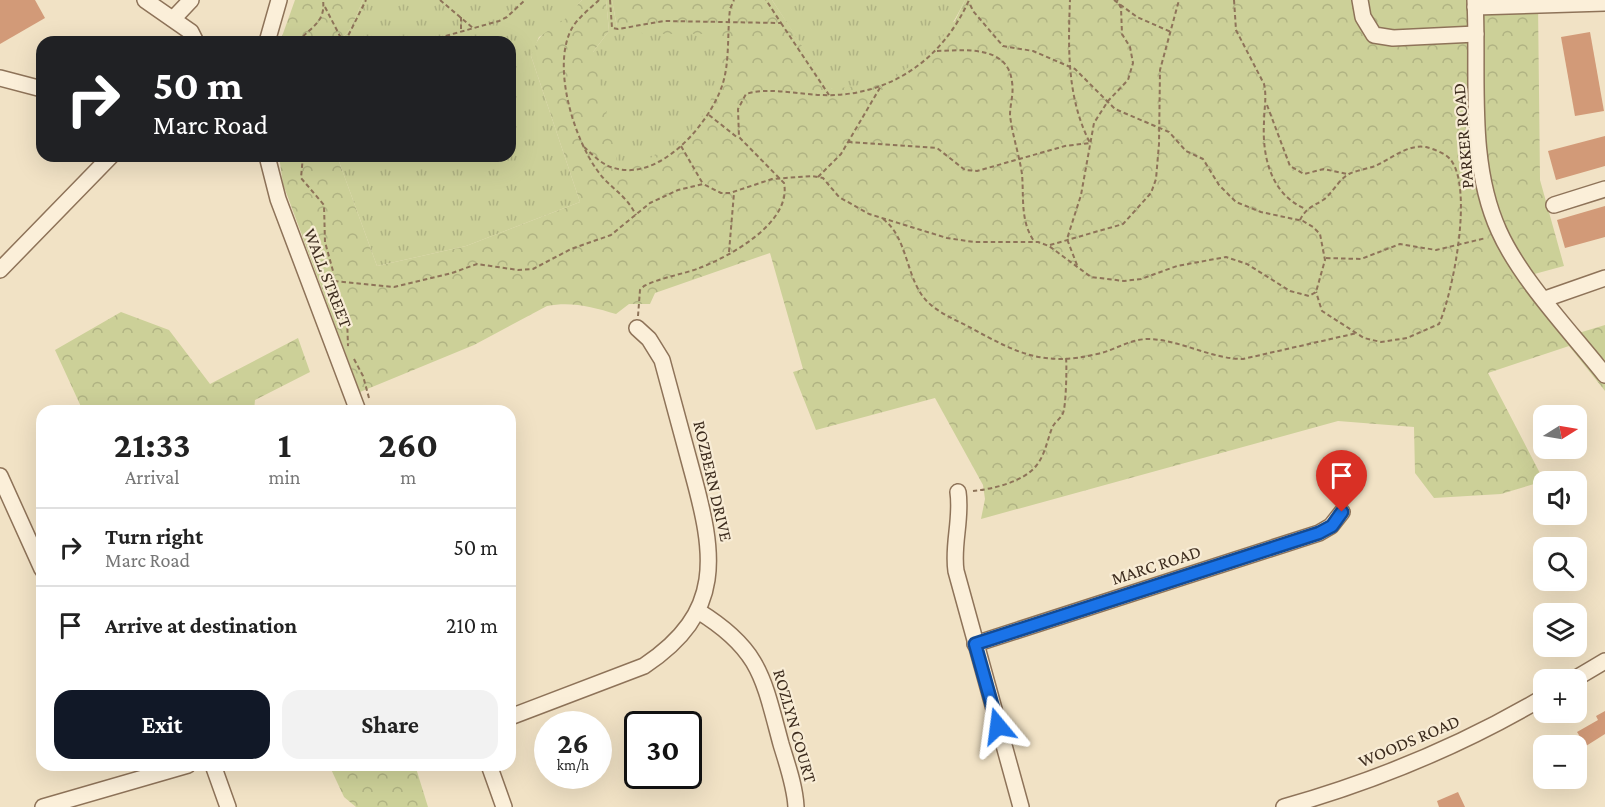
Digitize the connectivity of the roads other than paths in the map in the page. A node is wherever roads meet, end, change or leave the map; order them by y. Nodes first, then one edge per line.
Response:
1 (145, 0) edge
2 (191, 0) edge
3 (279, 0) edge
4 (1359, 0) edge
5 (1605, 3) edge
6 (1475, 4) edge
7 (173, 19) junction
8 (1476, 34) junction
9 (193, 36) edge
10 (269, 36) edge
11 (0, 78) edge
12 (36, 87) edge
13 (105, 162) edge
14 (269, 162) edge
15 (1605, 189) edge
16 (1554, 205) dead end
17 (0, 270) edge
18 (1605, 278) edge
19 (1545, 298) junction
20 (637, 328) road end
21 (1605, 375) edge
22 (356, 405) edge
23 (0, 476) edge
24 (958, 492) road end
25 (1342, 512) dead end
26 (36, 559) edge
27 (698, 611) junction
28 (975, 644) junction
29 (1605, 660) edge
30 (1587, 671) edge
31 (1533, 703) edge
32 (516, 715) edge
33 (169, 771) edge
34 (215, 771) edge
35 (491, 771) edge
36 (64, 804) edge
37 (43, 807) edge
38 (228, 807) edge
39 (504, 807) edge
40 (796, 807) edge
41 (1021, 807) edge
42 (1284, 807) edge

1 - 7 street
2 - 7 street
3 - 10 street
4 - 8 street
5 - 6 street
6 - 8 street, PARKER ROAD
7 - 9 street
8 - 19 street, PARKER ROAD
11 - 12 street
13 - 17 street
14 - 22 street, WALL STREET
15 - 16 street
18 - 19 street
19 - 21 street, PARKER ROAD
20 - 27 street, ROZBERN DRIVE
23 - 26 street
24 - 28 street
25 - 28 street, MARC ROAD
27 - 32 street, ROZBERN DRIVE
27 - 40 street, ROZLYN COURT
28 - 41 street
29 - 30 street
31 - 42 street, WOODS ROAD
33 - 36 street
34 - 38 street
35 - 39 street
36 - 37 street

